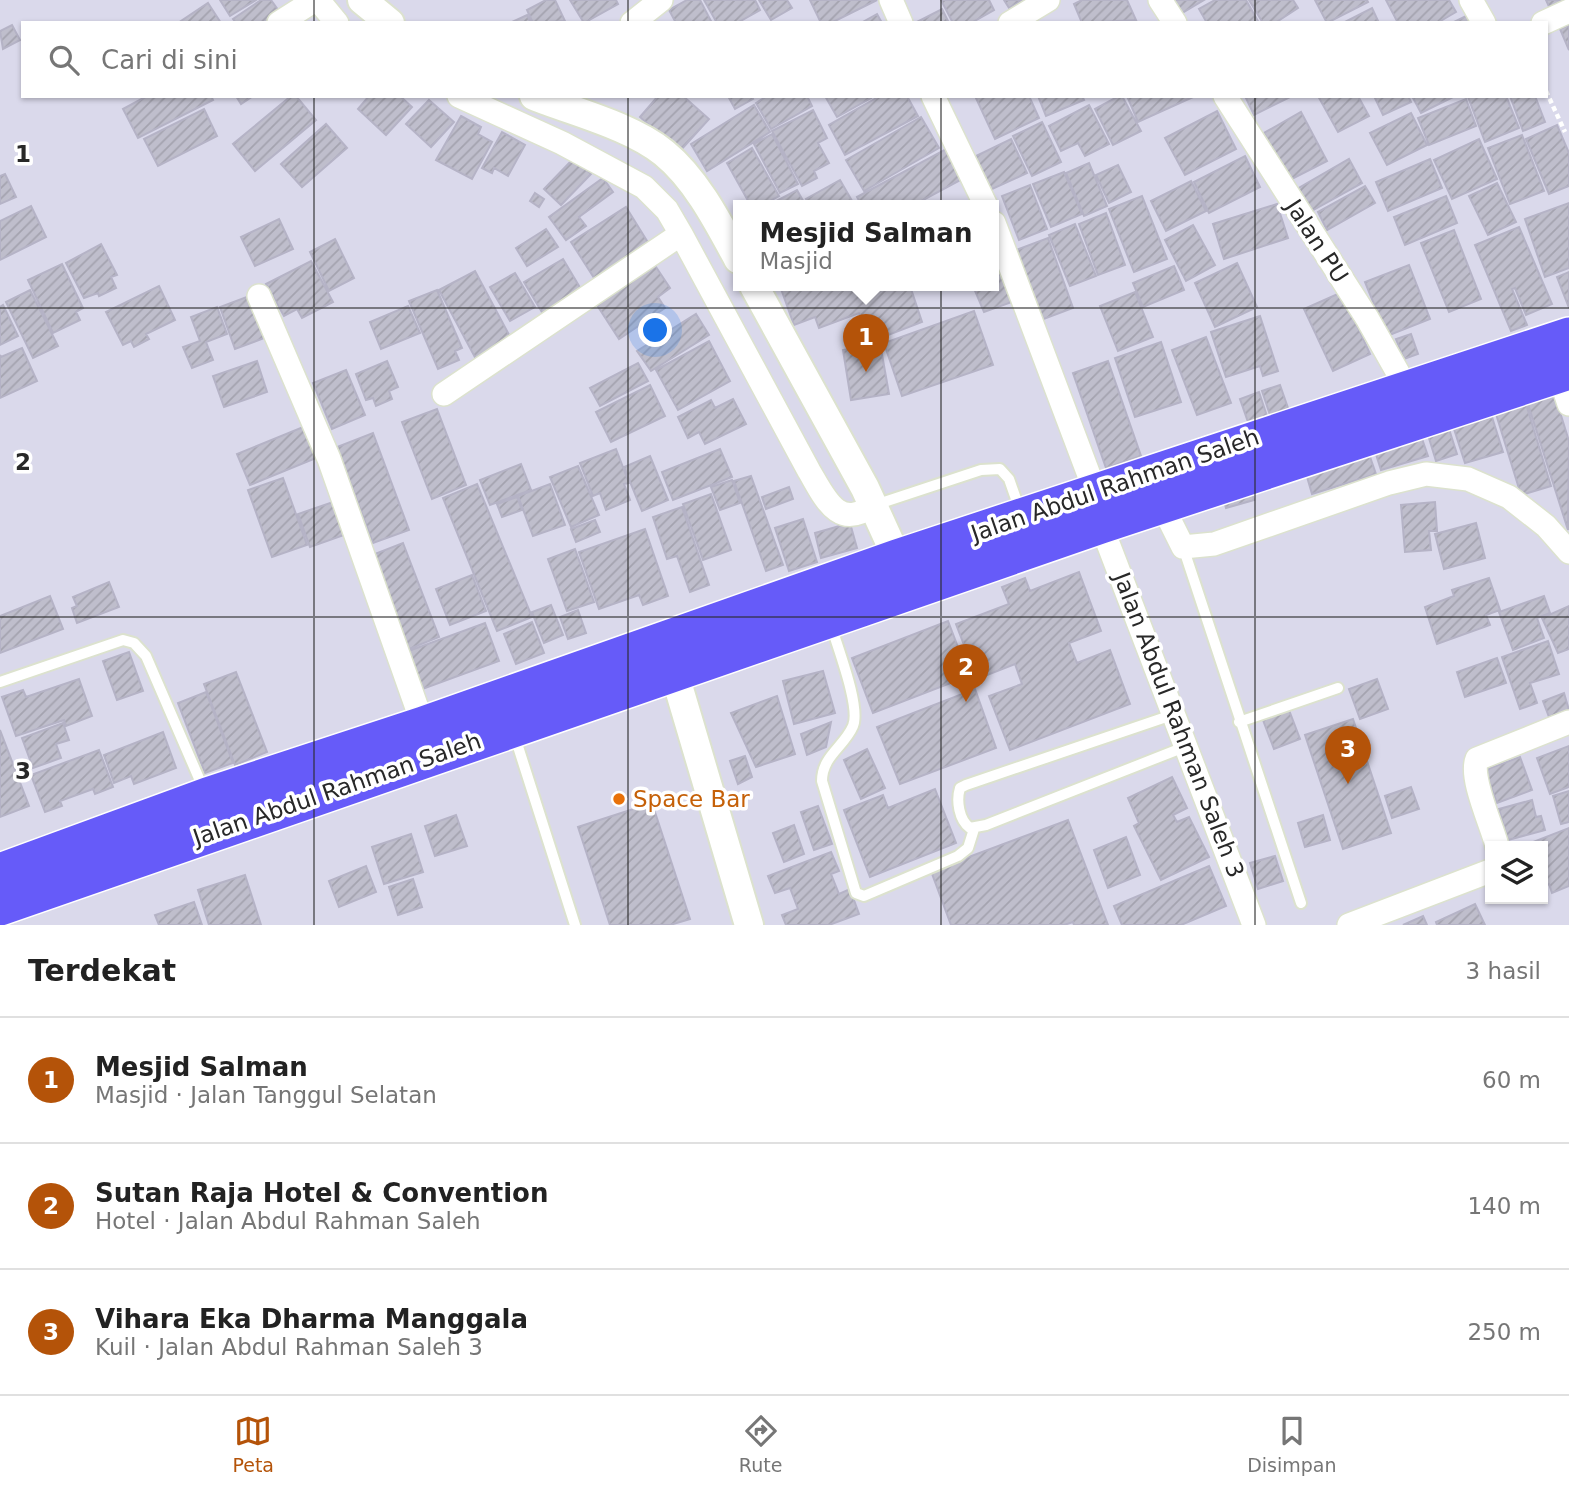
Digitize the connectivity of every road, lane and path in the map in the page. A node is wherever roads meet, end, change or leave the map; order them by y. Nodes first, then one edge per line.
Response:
1 (316, 0) edge
2 (362, 0) edge
3 (661, 0) edge
4 (891, 0) edge
5 (1048, 0) edge
6 (1160, 0) edge
7 (1471, 0) edge
8 (1569, 11) edge
9 (282, 21) edge
10 (335, 21) edge
11 (388, 21) edge
12 (635, 21) edge
13 (900, 21) edge
14 (1013, 21) edge
15 (1174, 21) edge
16 (1482, 21) edge
17 (1547, 21) edge
18 (1548, 95) edge
19 (463, 98) edge
20 (540, 98) edge
21 (934, 98) edge
22 (1226, 98) edge
23 (1565, 132) dead end
24 (983, 200) edge
25 (681, 234) junction
26 (999, 237) edge
27 (733, 250) edge
28 (757, 291) edge
29 (259, 296) dead end
30 (1569, 336) edge
31 (1566, 383) edge
32 (1406, 387) junction
33 (444, 394) dead end
34 (1316, 436) junction
35 (873, 505) junction
36 (1162, 505) junction
37 (1098, 508) junction
38 (1022, 516) junction
39 (1183, 547) junction
40 (1569, 552) edge
41 (897, 558) junction
42 (830, 619) junction
43 (670, 657) junction
44 (0, 682) edge
45 (1338, 688) dead end
46 (1175, 714) junction
47 (1239, 722) junction
48 (1569, 722) edge
49 (423, 725) junction
50 (513, 728) junction
51 (1187, 746) junction
52 (207, 796) junction
53 (171, 828) junction
54 (974, 829) junction
55 (1495, 841) edge
56 (0, 872) edge
57 (1485, 873) edge
58 (1301, 903) dead end
59 (0, 907) edge
60 (575, 925) edge
61 (749, 925) edge
62 (1254, 925) edge
63 (1349, 925) edge

1 - 9 street
1 - 10 street
2 - 11 street
3 - 12 street
4 - 13 street
5 - 14 street
6 - 15 street
7 - 16 street
8 - 17 street
18 - 23 path
19 - 25 street
20 - 27 street
21 - 24 street
22 - 32 street, Jalan PU
25 - 33 street
25 - 35 street
26 - 37 street
28 - 35 street
29 - 49 street
30 - 32 highway, Jalan Abdul Rahman Saleh
31 - 34 highway, Jalan Abdul Rahman Saleh
32 - 34 highway, Jalan Abdul Rahman Saleh
34 - 36 highway, Jalan Abdul Rahman Saleh
34 - 37 highway, Jalan Abdul Rahman Saleh
35 - 38 lane
35 - 41 street
36 - 37 highway, Jalan Abdul Rahman Saleh
36 - 39 street
37 - 38 highway, Jalan Abdul Rahman Saleh
37 - 42 highway, Jalan Abdul Rahman Saleh
37 - 46 street, Jalan Abdul Rahman Saleh 3
38 - 41 highway, Jalan Abdul Rahman Saleh
39 - 40 street
39 - 47 lane
41 - 43 highway, Jalan Abdul Rahman Saleh
42 - 43 highway, Jalan Abdul Rahman Saleh
42 - 54 lane
43 - 49 highway, Jalan Abdul Rahman Saleh
43 - 50 highway, Jalan Abdul Rahman Saleh
43 - 61 street
44 - 52 lane
45 - 47 lane
46 - 51 street, Jalan Abdul Rahman Saleh 3
46 - 54 lane
47 - 58 lane
48 - 55 street
49 - 52 highway, Jalan Abdul Rahman Saleh
50 - 53 highway, Jalan Abdul Rahman Saleh
50 - 60 lane
51 - 54 lane
51 - 62 street, Jalan Abdul Rahman Saleh 3
52 - 53 highway, Jalan Abdul Rahman Saleh
53 - 56 highway, Jalan Abdul Rahman Saleh
53 - 59 highway, Jalan Abdul Rahman Saleh
57 - 63 street

